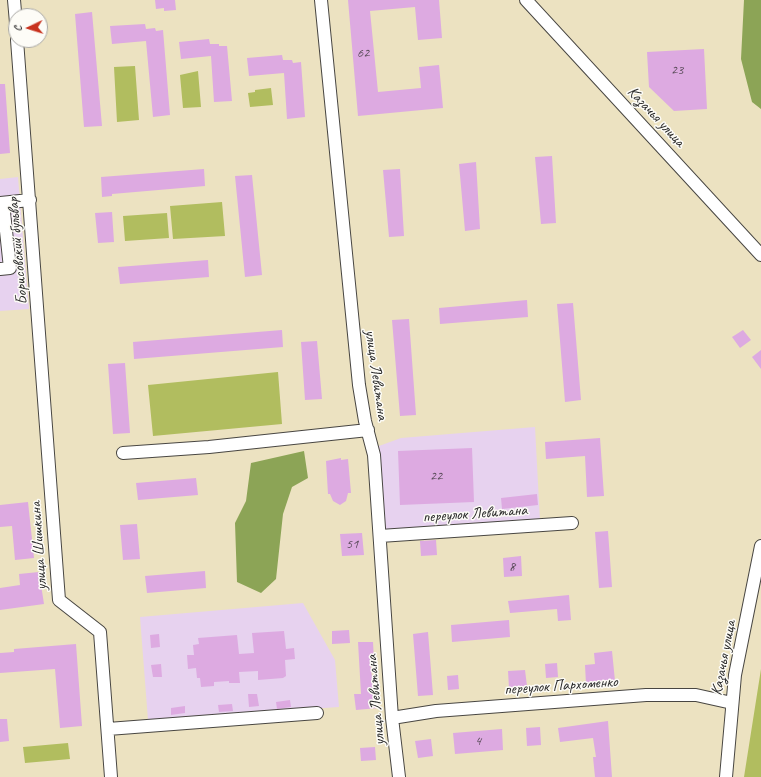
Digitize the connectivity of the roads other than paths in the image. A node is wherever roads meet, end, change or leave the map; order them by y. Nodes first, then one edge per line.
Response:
1 (321, 0) edge
2 (526, 0) edge
3 (18, 48) edge
4 (30, 200) junction
5 (2, 203) edge
6 (761, 255) edge
7 (0, 269) edge
8 (39, 316) joint
9 (368, 430) junction
10 (123, 453) dead end
11 (572, 523) dead end
12 (380, 536) junction
13 (761, 546) edge
14 (732, 703) junction
15 (317, 713) dead end
16 (392, 718) junction
17 (108, 729) junction
18 (111, 777) edge
19 (399, 777) edge
20 (726, 777) edge

1 - 9 street, улица Левитана
2 - 6 street, Казачья улица
3 - 4 street, Борисовский бульвар
4 - 5 street
4 - 8 street, Борисовский бульвар
5 - 7 street
8 - 17 street, улица Шишкина
9 - 10 street
9 - 12 street, улица Левитана
11 - 12 street, переулок Левитана
12 - 16 street, улица Левитана
13 - 14 street, Казачья улица
14 - 16 street, переулок Пархоменко
14 - 20 street, Казачья улица
15 - 17 street
16 - 19 street, улица Левитана
17 - 18 street, улица Шишкина

